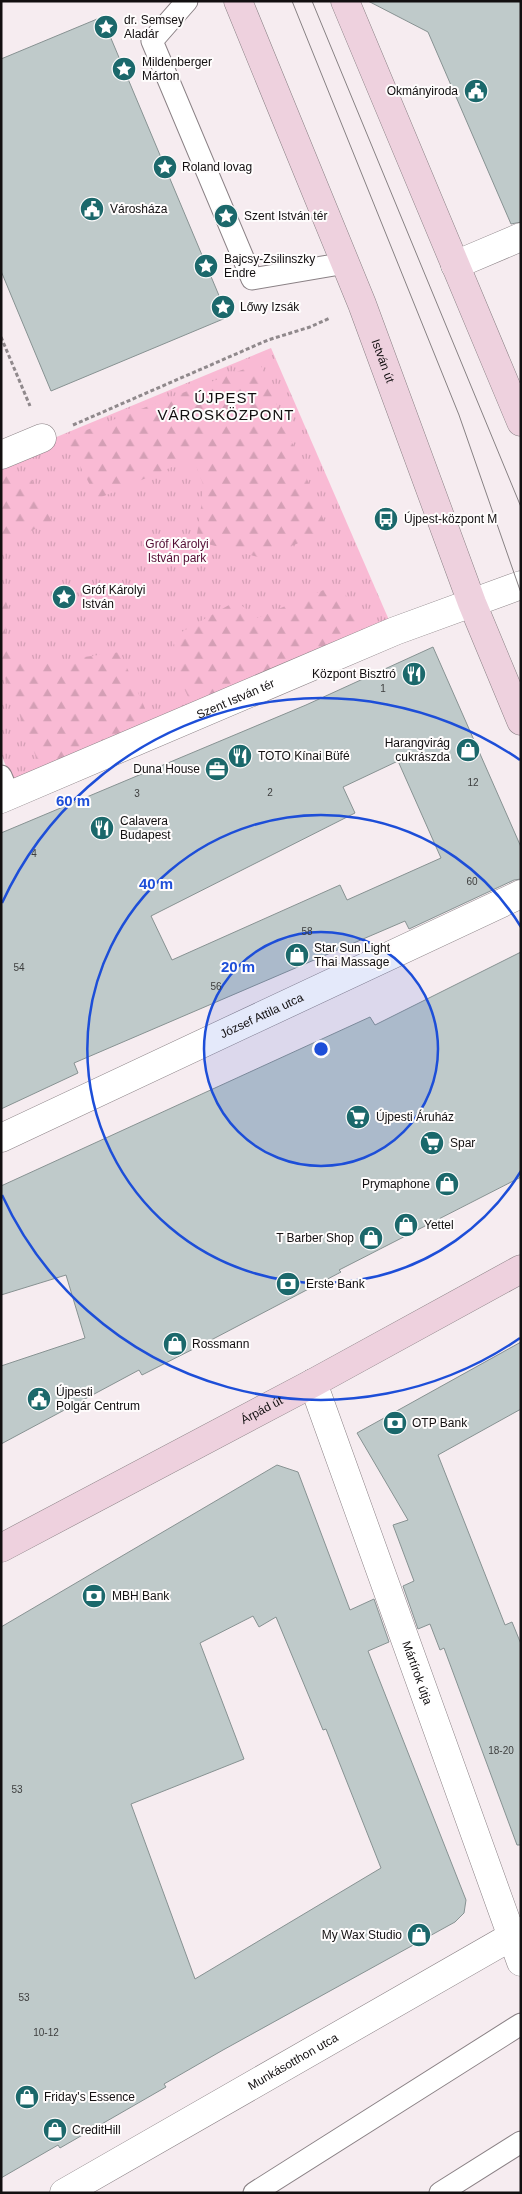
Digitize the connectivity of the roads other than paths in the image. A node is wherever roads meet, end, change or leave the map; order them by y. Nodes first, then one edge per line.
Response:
1 (187, 1) edge
2 (238, 1) edge
3 (345, 1) edge
4 (521, 237) edge
5 (346, 263) junction
6 (455, 265) junction
7 (521, 422) edge
8 (42, 438) road end
9 (1, 455) edge
10 (521, 585) edge
11 (472, 603) junction
12 (521, 721) edge
13 (4, 790) edge
14 (521, 894) edge
15 (1, 1138) edge
16 (521, 1268) edge
17 (313, 1383) junction
18 (1, 1548) edge
19 (516, 1934) edge
20 (521, 1962) edge
21 (521, 2024) edge
22 (521, 2142) edge
23 (64, 2193) edge
24 (254, 2193) edge
25 (440, 2193) edge

1 - 5 lane
2 - 5 street, István út
3 - 6 street
4 - 6 street
5 - 11 street, István út
6 - 7 street
8 - 9 street
10 - 11 street, Szent István tér
11 - 12 street, István út
11 - 13 street, Szent István tér
14 - 15 street, József Attila utca
16 - 17 street, Árpád út
17 - 18 street, Árpád út
17 - 19 street, Mártírok útja
19 - 20 street, Mártírok útja
19 - 23 street, Munkásotthon utca
21 - 24 lane
22 - 25 lane

